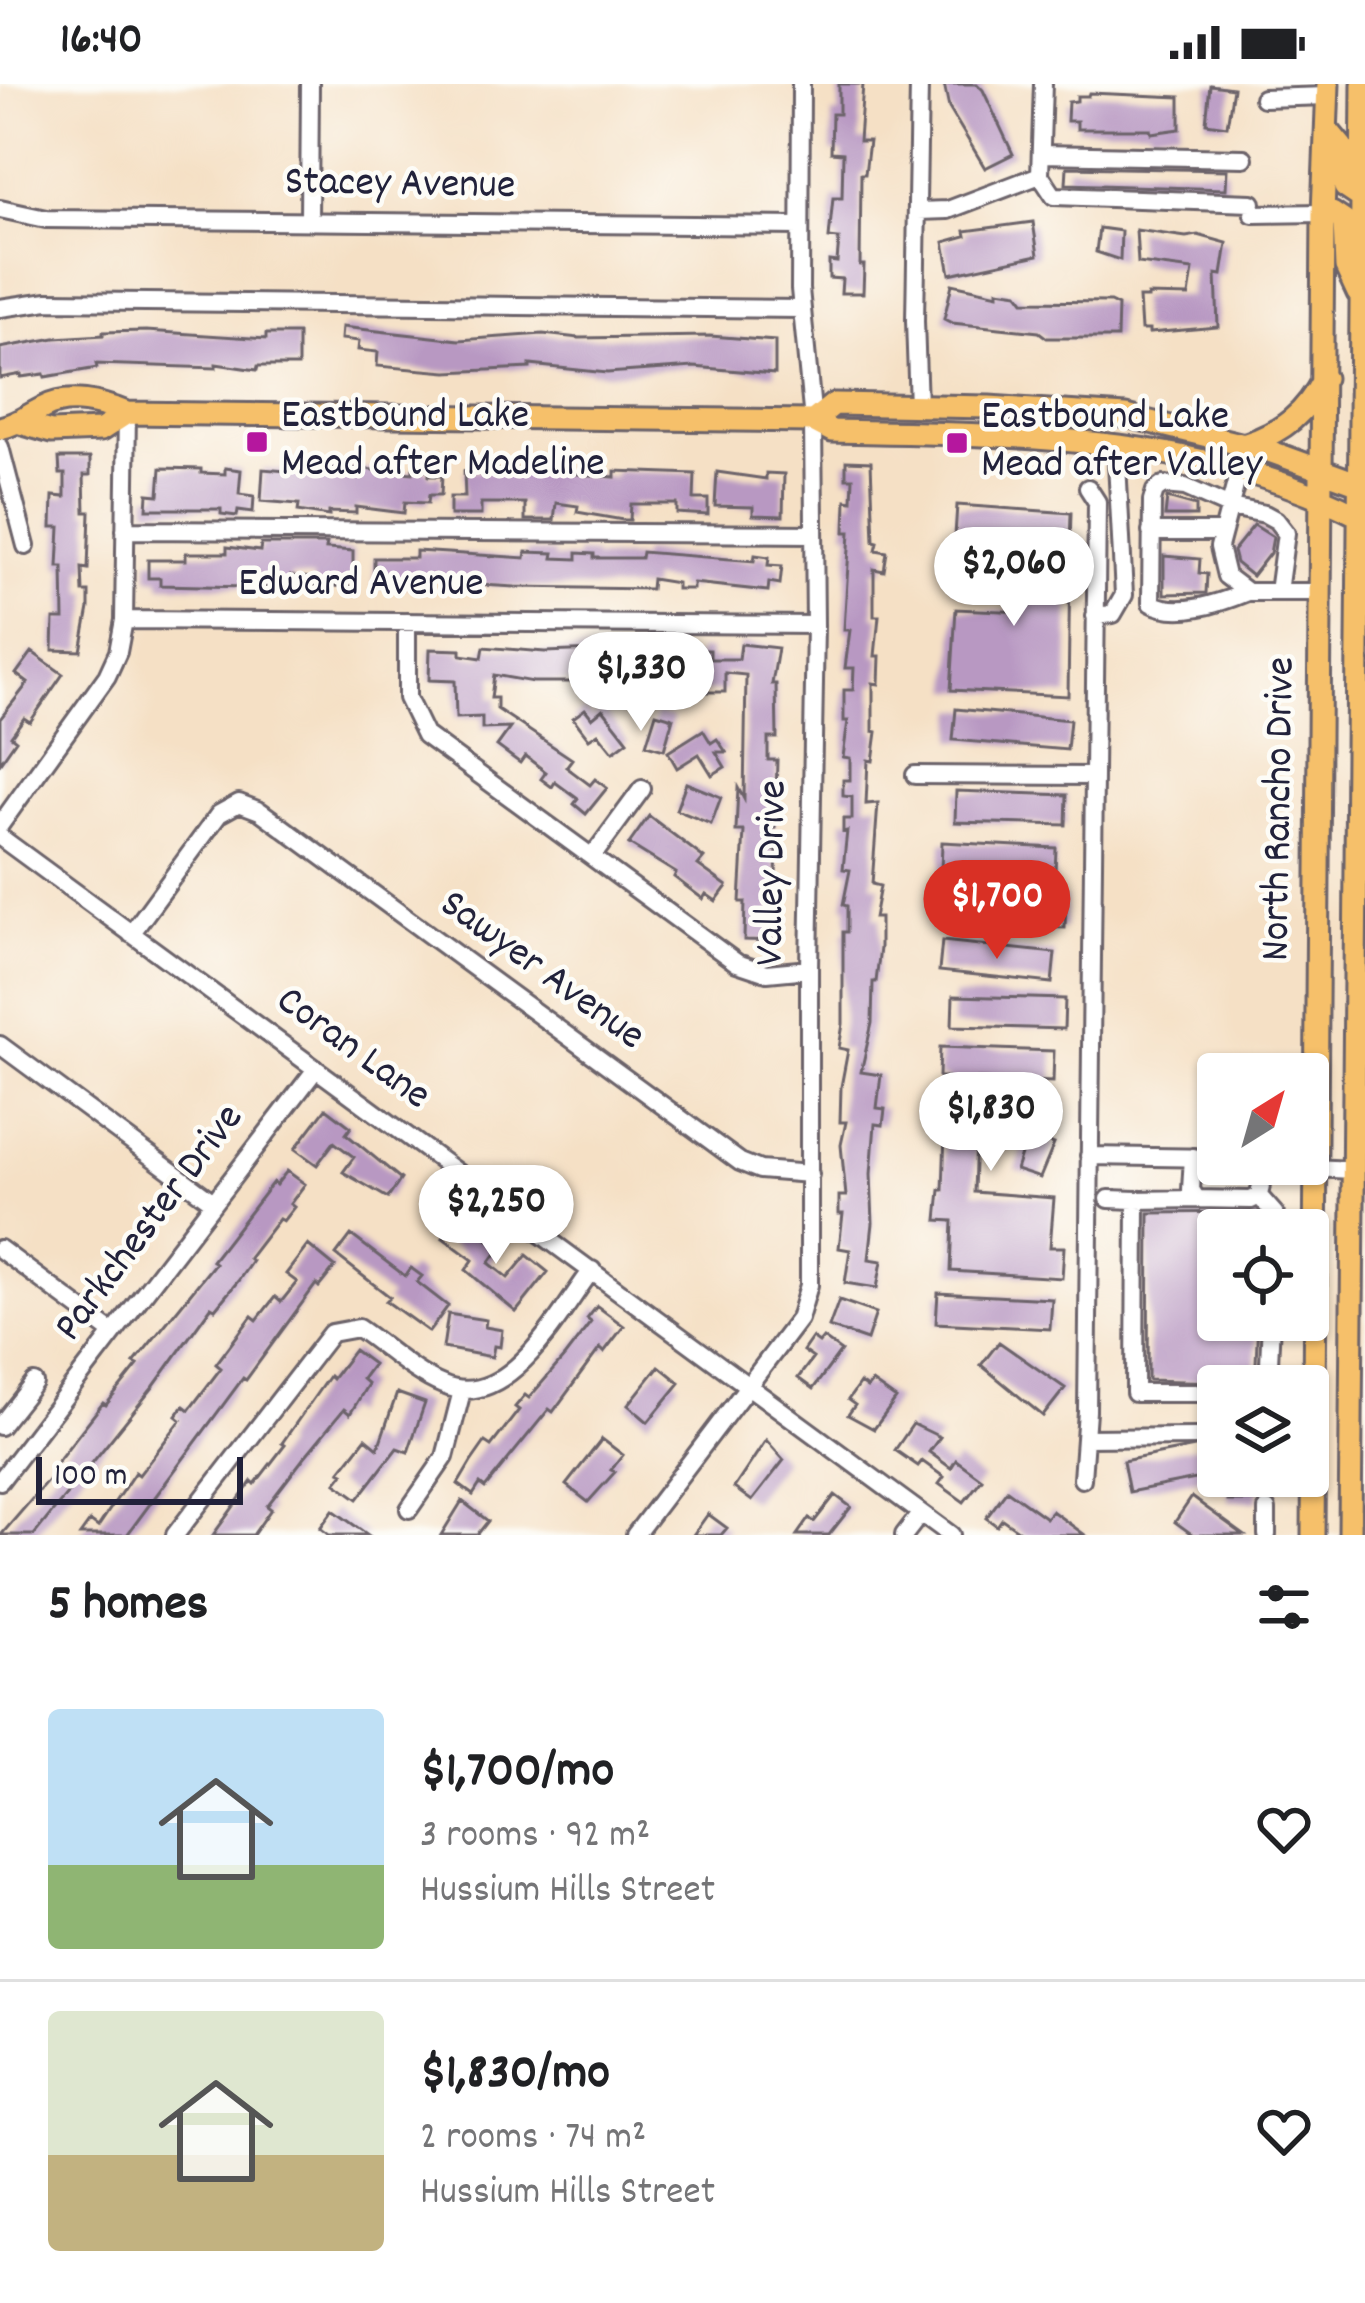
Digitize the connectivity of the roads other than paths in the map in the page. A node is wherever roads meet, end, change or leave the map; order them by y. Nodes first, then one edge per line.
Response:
1 (310, 84) edge
2 (801, 84) edge
3 (919, 84) edge
4 (1042, 84) edge
5 (1363, 84) edge
6 (1328, 90) edge
7 (1263, 98) dead end
8 (1328, 129) junction
9 (1041, 154) junction
10 (1244, 158) dead end
11 (1040, 175) junction
12 (1364, 199) edge
13 (0, 208) edge
14 (918, 211) junction
15 (1323, 213) junction
16 (309, 221) junction
17 (800, 226) junction
18 (1361, 299) junction
19 (0, 308) edge
20 (802, 309) junction
21 (1324, 377) junction
22 (918, 406) junction
23 (127, 413) junction
24 (813, 421) junction
25 (10, 425) edge
26 (1116, 444) junction
27 (1246, 444) junction
28 (0, 447) edge
29 (1323, 469) junction
30 (1239, 471) junction
31 (3, 473) edge
32 (1362, 485) edge
33 (1088, 488) dead end
34 (1324, 498) junction
35 (1229, 507) junction
36 (1362, 517) edge
37 (125, 530) junction
38 (1151, 532) junction
39 (1223, 532) junction
40 (814, 534) junction
41 (26, 546) dead end
42 (1247, 592) junction
43 (1278, 592) junction
44 (1322, 592) junction
45 (1095, 616) junction
46 (124, 620) junction
47 (407, 622) junction
48 (814, 625) junction
49 (1362, 628) edge
50 (915, 775) dead end
51 (1093, 776) junction
52 (642, 789) dead end
53 (0, 825) edge
54 (0, 837) edge
55 (592, 857) junction
56 (131, 934) junction
57 (808, 970) junction
58 (0, 1046) edge
59 (1314, 1053) edge
60 (316, 1069) junction
61 (1329, 1145) edge
62 (1353, 1145) junction
63 (1089, 1156) junction
64 (1193, 1157) junction
65 (1197, 1157) edge
66 (1329, 1169) edge
67 (1353, 1170) junction
68 (810, 1174) junction
69 (1261, 1185) edge
70 (1316, 1185) edge
71 (1259, 1196) junction
72 (1109, 1199) dead end
73 (1197, 1199) junction
74 (1132, 1200) junction
75 (213, 1202) junction
76 (1271, 1209) edge
77 (6, 1253) edge
78 (592, 1270) junction
79 (0, 1273) edge
80 (113, 1333) junction
81 (34, 1383) dead end
82 (748, 1386) junction
83 (463, 1390) junction
84 (1197, 1393) edge
85 (0, 1426) edge
86 (1085, 1438) junction
87 (1196, 1438) dead end
88 (1082, 1479) dead end
89 (0, 1480) edge
90 (409, 1509) dead end
91 (1268, 1510) dead end
92 (921, 1513) junction
93 (175, 1535) edge
94 (635, 1535) edge
95 (904, 1535) edge
96 (951, 1535) edge
97 (1267, 1535) edge
98 (1313, 1535) edge
99 (1350, 1535) edge

1 - 16 street
2 - 17 street, Valley Drive
3 - 14 street
4 - 9 street
5 - 12 main road, North Rancho Drive
6 - 7 street
6 - 8 main road, North Rancho Drive
8 - 12 main road
8 - 15 main road, North Rancho Drive
9 - 10 street
9 - 11 street
11 - 14 street
11 - 15 street
12 - 18 main road, North Rancho Drive
13 - 16 street, Stacey Avenue
14 - 22 street
15 - 18 main road
15 - 21 main road, North Rancho Drive
16 - 17 street, Stacey Avenue
17 - 20 street, Valley Drive
18 - 32 main road, North Rancho Drive
19 - 20 street
20 - 24 street, Valley Drive
21 - 27 main road
21 - 29 main road, North Rancho Drive
22 - 24 main road
22 - 27 main road
23 - 24 main road
23 - 25 main road
23 - 37 street
24 - 26 main road
24 - 40 street, Valley Drive
26 - 30 main road
26 - 45 street
27 - 29 main road
28 - 31 street
29 - 32 main road
29 - 34 main road, North Rancho Drive
30 - 34 main road
30 - 35 street
31 - 41 street
32 - 36 main road, North Rancho Drive
33 - 45 street
34 - 36 main road
34 - 44 main road, North Rancho Drive
35 - 38 street
35 - 39 street
35 - 43 street
36 - 49 main road, North Rancho Drive
37 - 40 street
37 - 46 street
38 - 39 street
38 - 42 street
39 - 42 street
40 - 48 street, Valley Drive
42 - 43 street
43 - 44 street
44 - 59 main road, North Rancho Drive
45 - 51 street
46 - 47 street, Edward Avenue
46 - 53 street
47 - 48 street, Edward Avenue
47 - 55 street
48 - 57 street, Valley Drive
49 - 62 main road, North Rancho Drive
50 - 51 street
51 - 63 street
52 - 55 street
54 - 56 street, Coran Lane
55 - 57 street
56 - 60 street, Coran Lane
56 - 68 street, Sawyer Avenue
57 - 68 street, Valley Drive
58 - 75 street
60 - 75 street, Parkchester Drive
60 - 78 street, Coran Lane
61 - 62 street
62 - 67 main road, North Rancho Drive
63 - 64 street
63 - 86 street
64 - 65 street
64 - 73 street
66 - 67 street
67 - 99 main road, North Rancho Drive
68 - 82 street, Valley Drive
69 - 71 street
70 - 98 main road, North Rancho Drive
71 - 73 street
71 - 76 street
72 - 74 street
73 - 74 street
74 - 84 street
75 - 80 street, Parkchester Drive
77 - 79 street
77 - 80 street
78 - 82 street, Coran Lane
78 - 83 street
80 - 89 street, Parkchester Drive
81 - 85 street
82 - 92 street, Coran Lane
82 - 94 street, Valley Drive
83 - 90 street
83 - 93 street
86 - 87 street
86 - 88 street
91 - 97 street
92 - 95 street
92 - 96 street, Coran Lane

